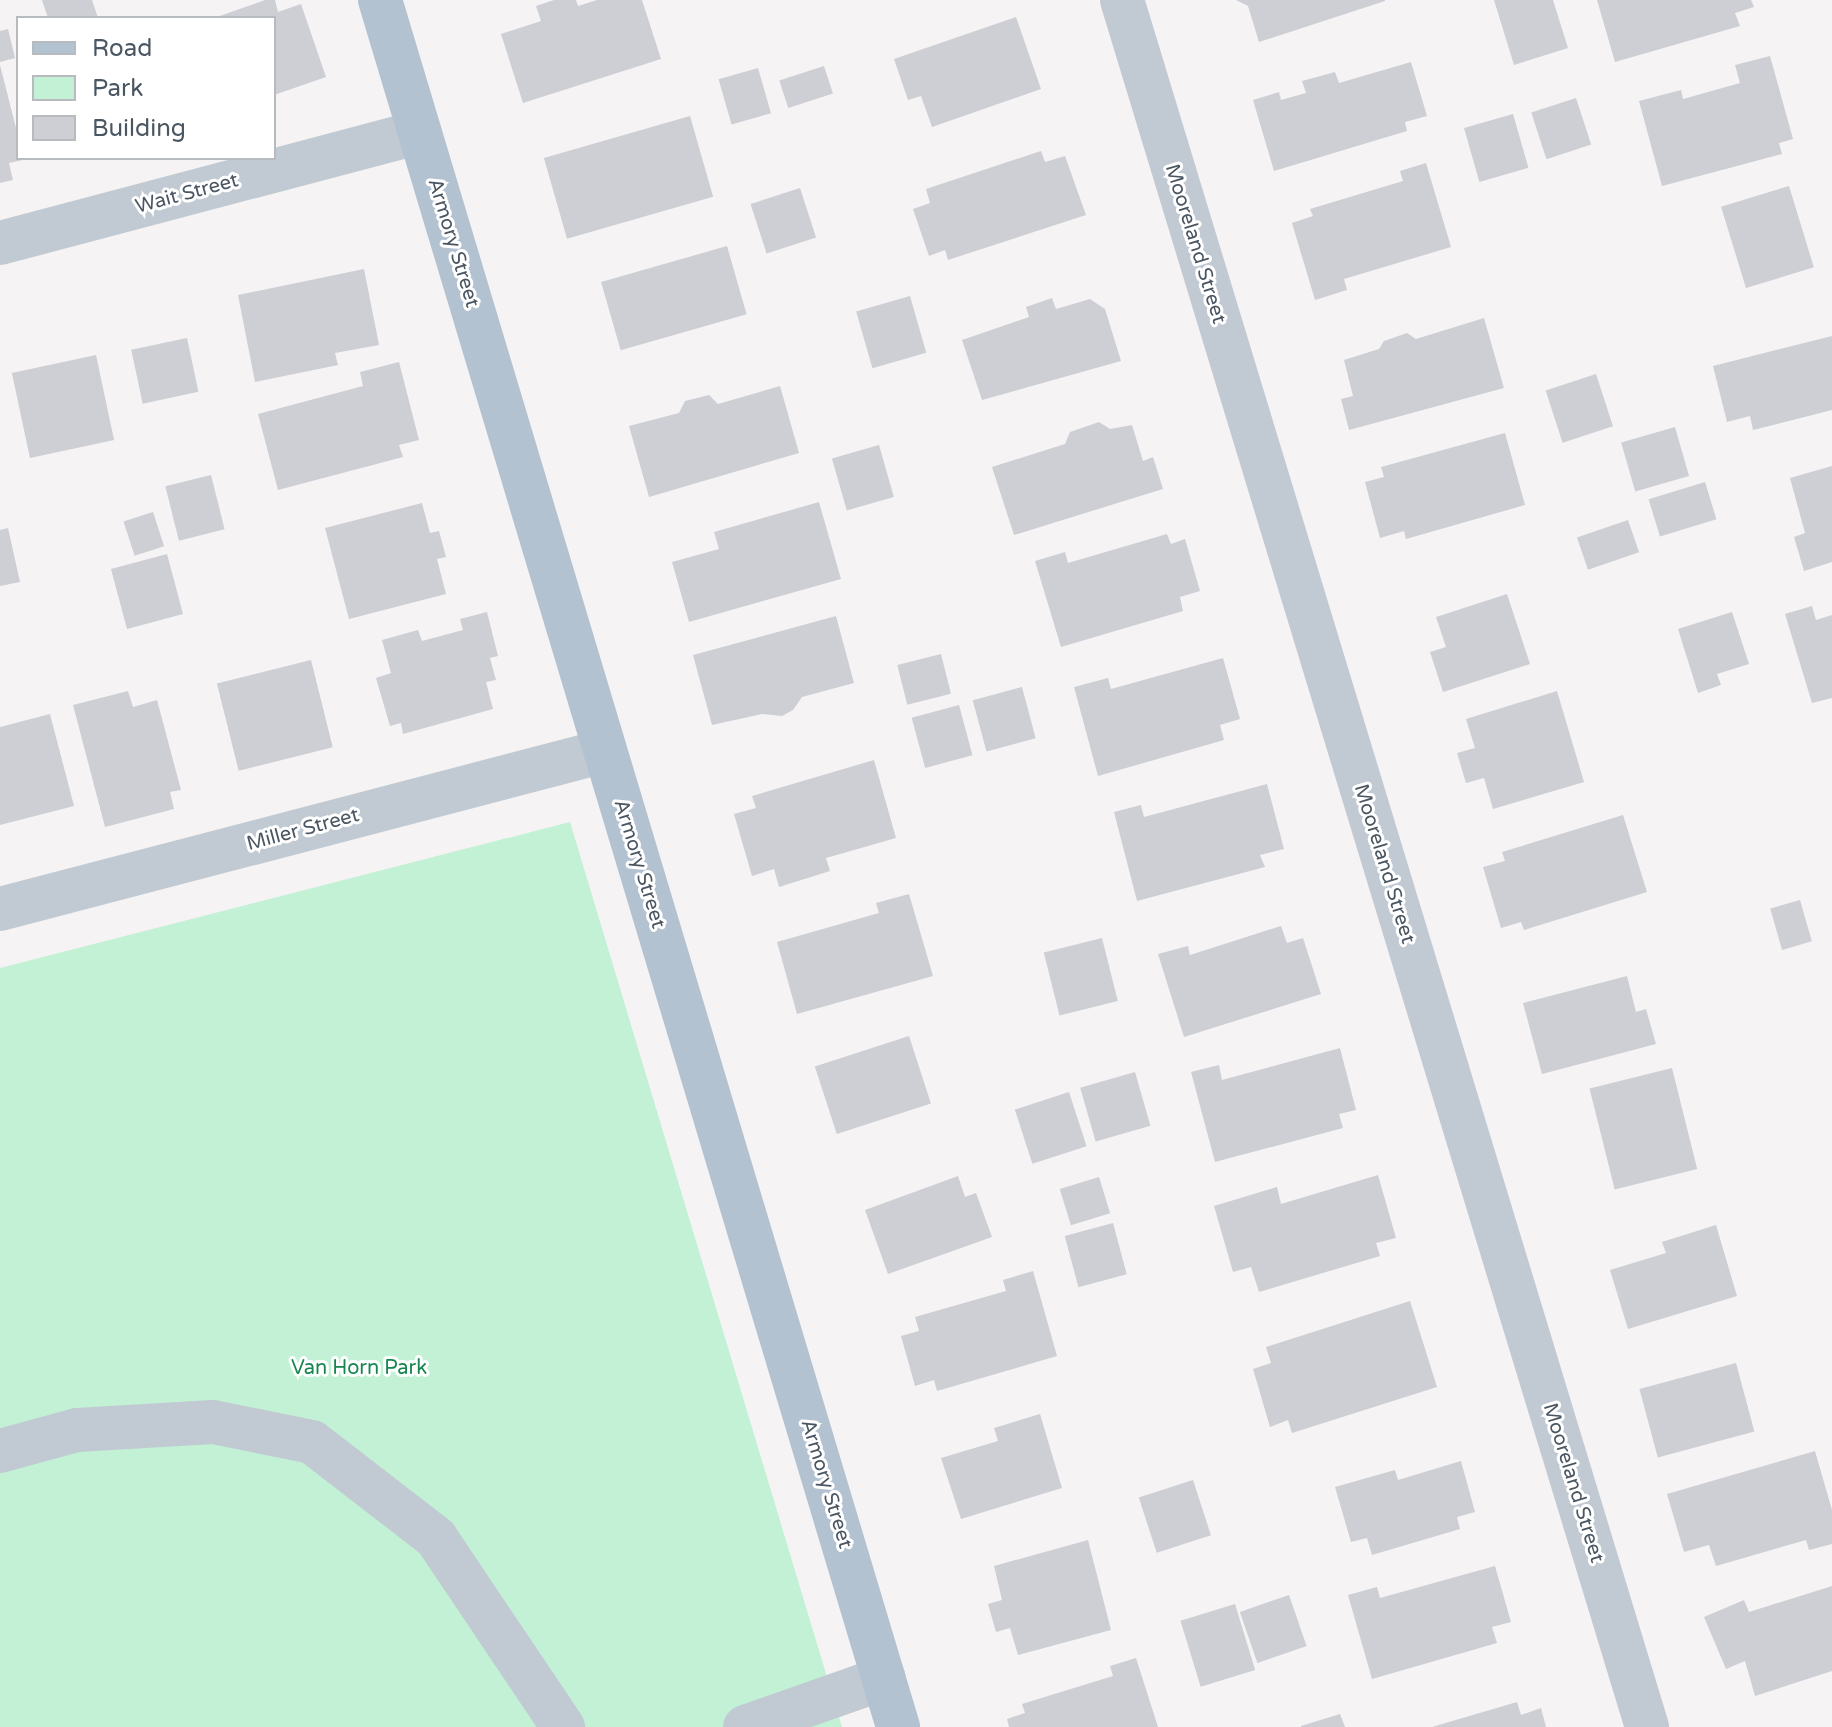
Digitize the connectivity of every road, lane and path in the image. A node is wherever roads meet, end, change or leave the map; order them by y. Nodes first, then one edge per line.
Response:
1 (380, 0) edge
2 (1122, 0) edge
3 (420, 132) junction
4 (0, 243) edge
5 (605, 751) junction
6 (0, 909) edge
7 (0, 1451) edge
8 (884, 1678) junction
9 (563, 1727) edge
10 (745, 1727) edge
11 (898, 1727) edge
12 (1647, 1727) edge

1 - 3 main road, Armory Street
2 - 12 street, Mooreland Street
3 - 4 street, Wait Street
3 - 5 main road, Armory Street
5 - 6 street, Miller Street
5 - 8 main road, Armory Street
7 - 9 street
8 - 10 street
8 - 11 main road, Armory Street

